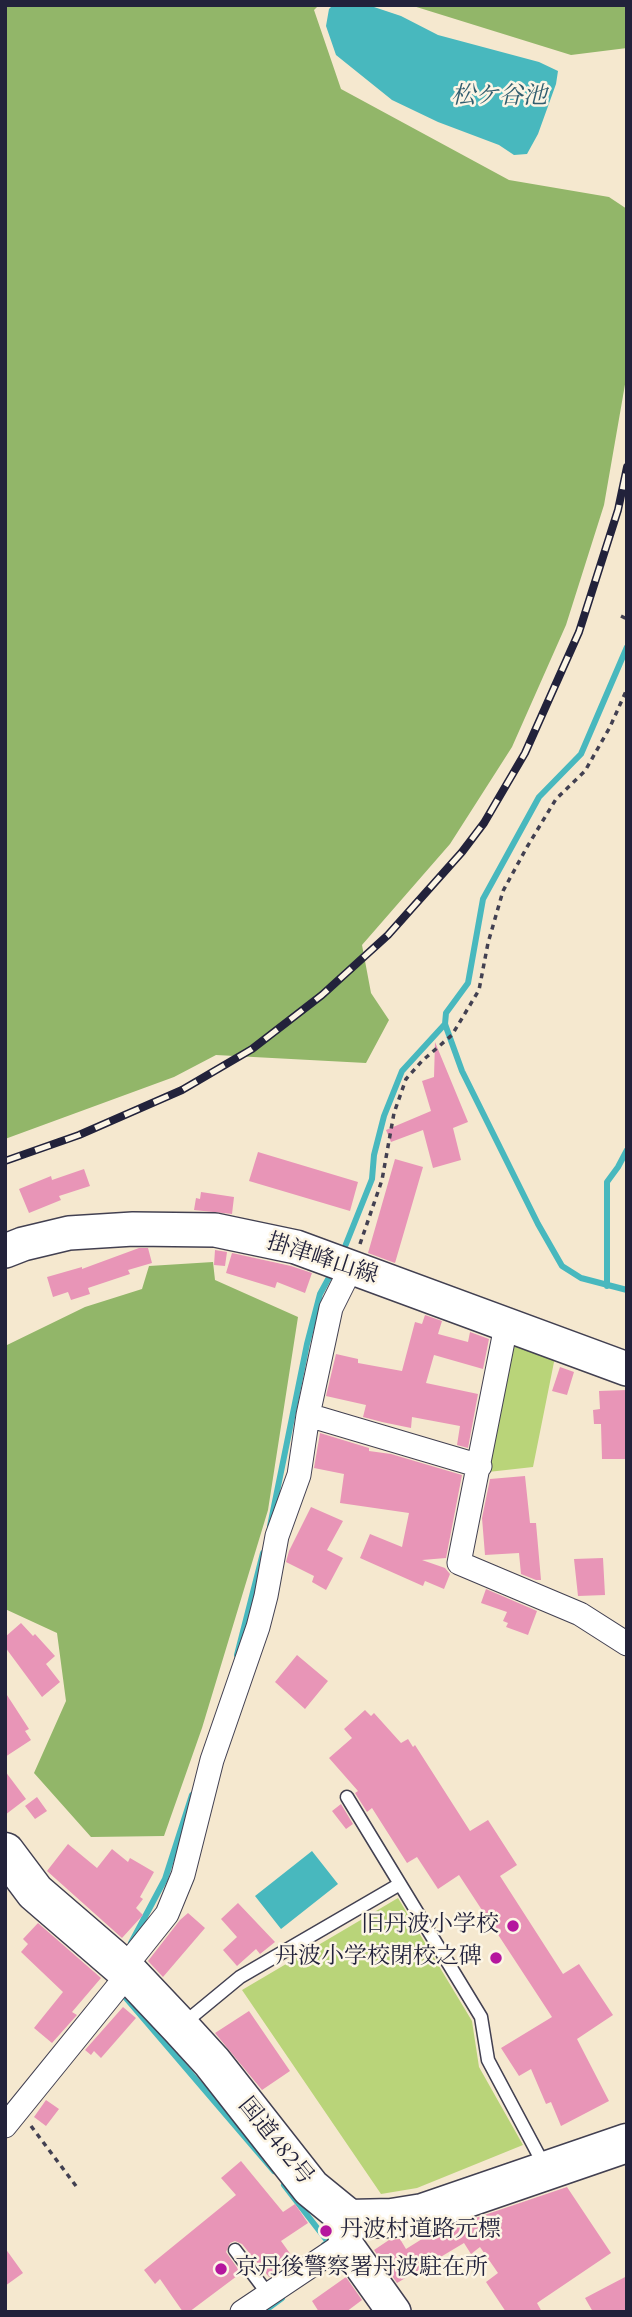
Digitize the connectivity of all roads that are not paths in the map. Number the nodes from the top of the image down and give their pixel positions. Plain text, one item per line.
1 (5, 1251) edge
2 (343, 1264) junction
3 (506, 1326) junction
4 (627, 1369) edge
5 (308, 1415) junction
6 (480, 1466) junction
7 (627, 1644) edge
8 (347, 1797) dead end
9 (5, 1852) edge
10 (400, 1884) junction
11 (126, 1971) junction
12 (180, 2027) junction
13 (12, 2118) edge
14 (627, 2143) edge
15 (547, 2170) junction
16 (347, 2231) junction
17 (235, 2250) dead end
18 (268, 2294) junction
19 (242, 2312) edge
20 (394, 2312) edge

1 - 2 main road, 掛津峰山線
2 - 3 main road, 掛津峰山線
2 - 5 street
3 - 4 main road, 掛津峰山線
3 - 6 street
5 - 6 street
5 - 11 street
6 - 7 street
8 - 10 lane
9 - 11 highway, 国道482号
10 - 12 lane
10 - 15 lane
11 - 12 highway, 国道482号
11 - 13 street
12 - 16 highway, 国道482号
14 - 15 highway
15 - 16 highway
16 - 18 street
16 - 20 main road
17 - 18 lane
18 - 19 street

